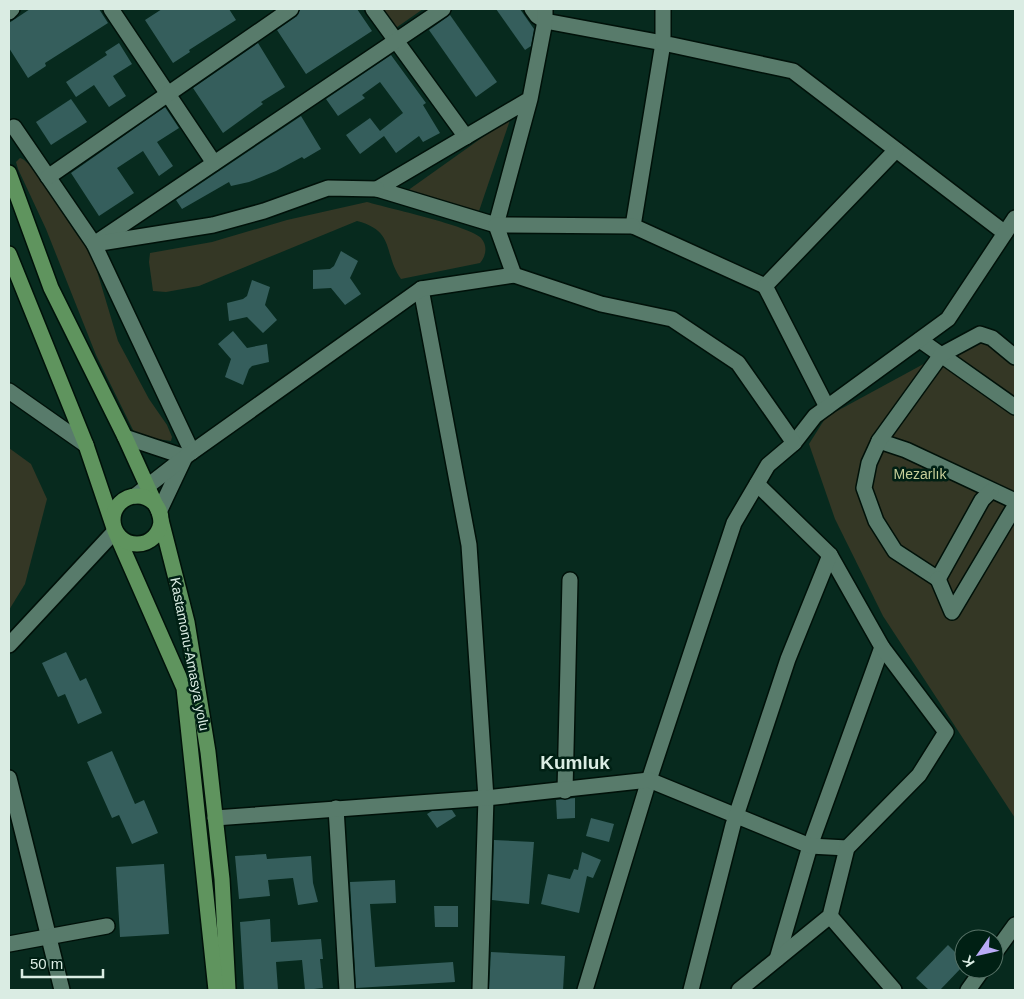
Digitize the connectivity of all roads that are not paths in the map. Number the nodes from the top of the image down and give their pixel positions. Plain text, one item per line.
1 (12, 9) edge
2 (111, 9) edge
3 (291, 9) edge
4 (373, 9) edge
5 (443, 9) edge
6 (532, 9) edge
7 (663, 9) edge
8 (9, 12) edge
9 (545, 15) edge
10 (396, 41) junction
11 (663, 43) junction
12 (169, 94) junction
13 (530, 100) junction
14 (14, 128) dead end
15 (466, 137) junction
16 (896, 150) junction
17 (214, 163) junction
18 (9, 173) edge
19 (48, 177) junction
20 (377, 189) junction
21 (1015, 218) edge
22 (496, 225) junction
23 (633, 226) junction
24 (1005, 233) junction
25 (94, 244) junction
26 (9, 254) edge
27 (514, 275) junction
28 (765, 286) junction
29 (422, 289) junction
30 (920, 340) junction
31 (941, 355) junction
32 (1015, 357) edge
33 (9, 391) edge
34 (1015, 407) edge
35 (821, 411) junction
36 (125, 437) junction
37 (879, 441) junction
38 (794, 443) junction
39 (86, 445) junction
40 (189, 455) junction
41 (757, 484) junction
42 (991, 491) junction
43 (141, 492) junction
44 (1015, 501) edge
45 (1015, 506) edge
46 (160, 512) junction
47 (115, 531) junction
48 (830, 555) junction
49 (938, 579) junction
50 (570, 580) dead end
51 (9, 645) edge
52 (882, 647) junction
53 (9, 778) edge
54 (649, 780) junction
55 (565, 791) junction
56 (486, 798) junction
57 (336, 808) junction
58 (736, 815) junction
59 (215, 818) junction
60 (810, 846) junction
61 (847, 848) junction
62 (830, 916) junction
63 (1015, 925) edge
64 (107, 926) dead end
65 (49, 937) junction
66 (1004, 940) edge
67 (9, 944) edge
68 (777, 959) junction
69 (976, 979) edge
70 (62, 990) edge
71 (216, 990) edge
72 (228, 990) edge
73 (347, 990) edge
74 (480, 990) edge
75 (585, 990) edge
76 (691, 990) edge
77 (739, 990) edge
78 (894, 990) edge
79 (968, 990) edge

1 - 8 street
2 - 12 street
3 - 12 street
4 - 10 street
5 - 10 street
6 - 9 street
7 - 11 street
9 - 11 street
9 - 13 street
10 - 15 street
10 - 17 street
11 - 16 street
11 - 23 street
12 - 17 street
12 - 19 street
13 - 15 street
13 - 22 street
14 - 19 street
15 - 20 street
16 - 24 street
16 - 28 street
17 - 25 street
18 - 36 main road
19 - 25 street
20 - 22 street
20 - 25 street
21 - 24 street
22 - 23 street
22 - 27 street
23 - 28 street
24 - 30 street
25 - 40 street
26 - 39 main road, Kastamonu-Amasya yolu
27 - 29 street
27 - 38 street
28 - 35 street
29 - 40 street
29 - 56 street
30 - 31 street
30 - 35 street
31 - 32 street
31 - 34 street
31 - 37 street
33 - 39 street
35 - 38 street
36 - 40 street
36 - 43 main road
37 - 42 street
37 - 49 street
38 - 41 street
39 - 47 main road, Kastamonu-Amasya yolu
40 - 43 street
40 - 46 street
41 - 48 street
41 - 54 street
42 - 44 street
42 - 49 street
43 - 46 main road
43 - 47 main road
45 - 49 street
46 - 47 main road
46 - 59 main road, Kastamonu-Amasya yolu
47 - 51 street
47 - 71 main road, Kastamonu-Amasya yolu
48 - 52 street
48 - 58 street
50 - 55 street
52 - 60 street
52 - 61 street
53 - 65 street
54 - 55 street
54 - 58 street
54 - 75 street
55 - 56 street
56 - 57 street
56 - 74 street
57 - 59 street
57 - 73 street
58 - 60 street
58 - 76 street
59 - 72 main road, Kastamonu-Amasya yolu
60 - 61 street
60 - 68 street
61 - 62 street
62 - 68 street
62 - 78 street
63 - 66 street
64 - 65 street
65 - 67 street
65 - 70 street
68 - 77 street
69 - 79 street

